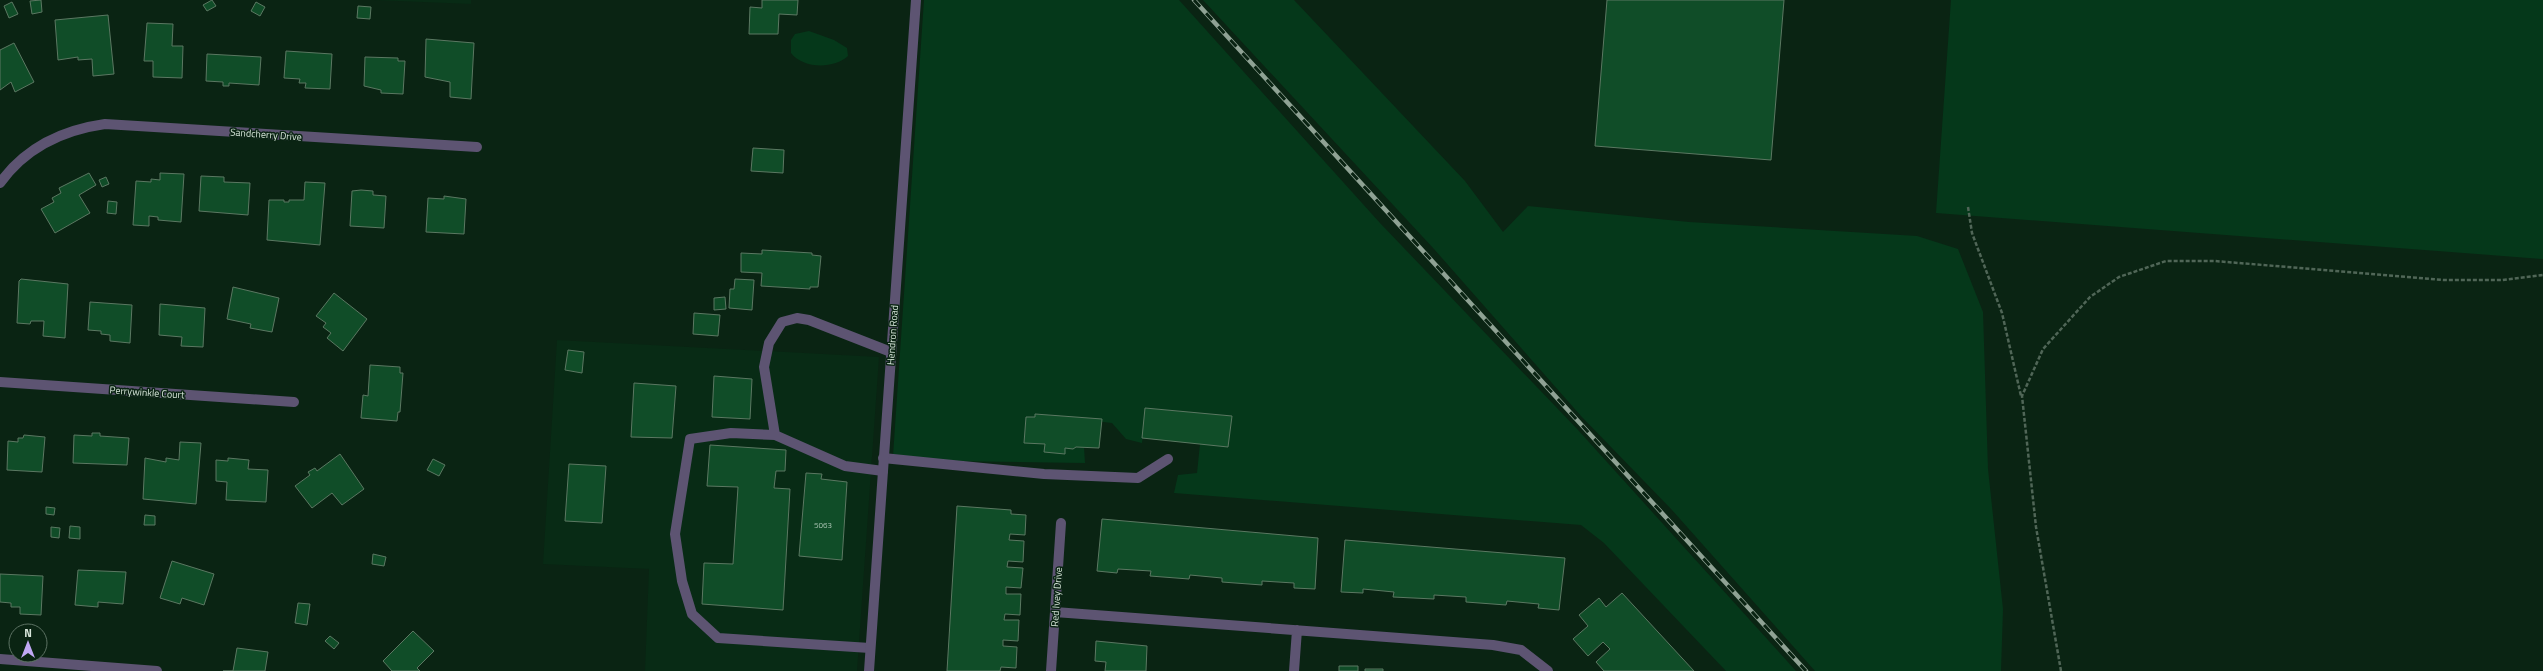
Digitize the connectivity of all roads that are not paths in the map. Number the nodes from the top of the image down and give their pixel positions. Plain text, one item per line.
1 (916, 0) edge
2 (477, 147) dead end
3 (0, 183) edge
4 (891, 352) junction
5 (0, 382) edge
6 (294, 402) dead end
7 (775, 435) junction
8 (883, 458) junction
9 (1168, 459) dead end
10 (883, 471) junction
11 (1061, 523) dead end
12 (1055, 612) junction
13 (1297, 630) junction
14 (870, 648) junction
15 (0, 659) edge
16 (157, 670) edge
17 (869, 671) edge
18 (1051, 671) edge
19 (1294, 671) edge
20 (1548, 671) edge

1 - 4 street, Hendron Road
2 - 3 street, Sandcherry Drive
4 - 7 street
4 - 8 street, Hendron Road
5 - 6 street, Perrywinkle Court
7 - 10 street
7 - 14 street
8 - 9 street
8 - 10 street, Hendron Road
10 - 14 street, Hendron Road
11 - 12 street, Red Ivey Drive
12 - 13 street
12 - 18 street, Red Ivey Drive
13 - 19 street
13 - 20 street
14 - 17 street, Hendron Road
15 - 16 street

